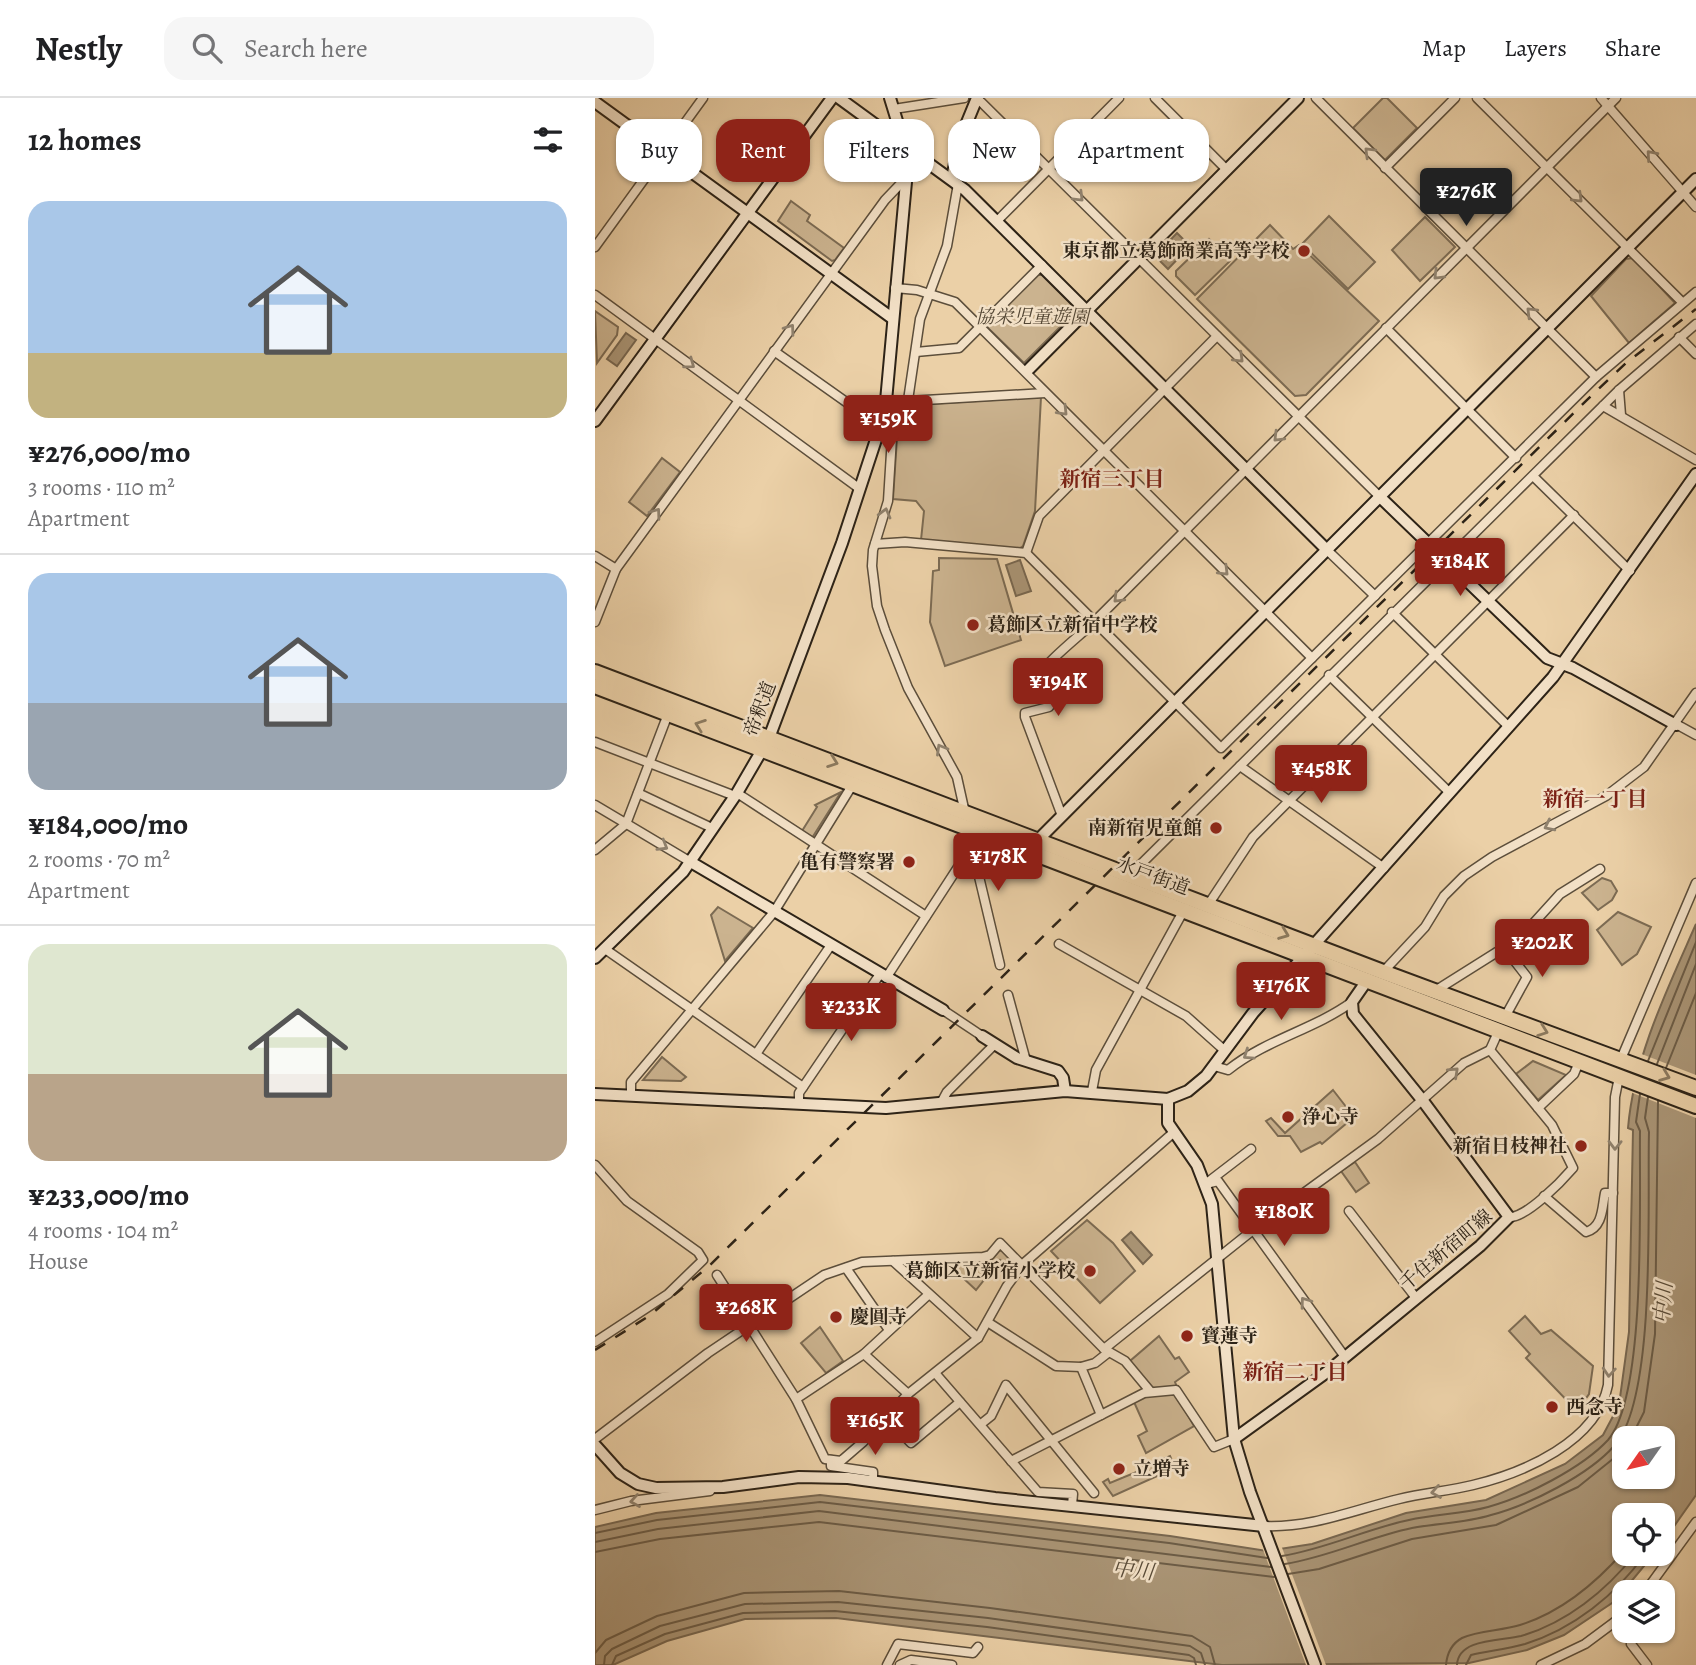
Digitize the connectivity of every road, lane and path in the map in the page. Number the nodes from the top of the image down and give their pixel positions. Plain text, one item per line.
1 (703, 98) edge
2 (832, 98) edge
3 (839, 98) edge
4 (964, 98) edge
5 (977, 98) edge
6 (1119, 98) edge
7 (1155, 98) edge
8 (1298, 98) edge
9 (1316, 98) edge
10 (1455, 98) edge
11 (1477, 98) edge
12 (1601, 98) edge
13 (1616, 98) edge
14 (595, 102) edge
15 (892, 104) edge
16 (1608, 106) junction
17 (618, 119) edge
18 (687, 119) edge
19 (868, 119) edge
20 (968, 119) edge
21 (1049, 167) junction
22 (1546, 167) junction
23 (1385, 168) junction
24 (1227, 170) junction
25 (1696, 179) edge
26 (702, 180) edge
27 (642, 182) edge
28 (900, 182) edge
29 (906, 182) edge
30 (955, 182) edge
31 (956, 182) edge
32 (1683, 192) junction
33 (1696, 207) edge
34 (748, 213) junction
35 (997, 221) junction
36 (595, 247) edge
37 (1627, 247) junction
38 (1466, 248) junction
39 (1140, 257) junction
40 (1042, 265) junction
41 (831, 273) junction
42 (895, 288) junction
43 (1696, 292) edge
44 (595, 295) edge
45 (928, 295) junction
46 (1682, 302) junction
47 (1087, 310) junction
48 (892, 318) junction
49 (1696, 324) edge
50 (981, 327) junction
51 (1386, 328) junction
52 (1547, 329) junction
53 (1217, 336) junction
54 (1679, 337) junction
55 (655, 339) junction
56 (774, 351) junction
57 (916, 352) junction
58 (1696, 354) edge
59 (1028, 371) junction
60 (1596, 377) junction
61 (1165, 389) junction
62 (1619, 390) junction
63 (1045, 393) junction
64 (739, 400) junction
65 (908, 401) junction
66 (1603, 406) junction
67 (1467, 409) junction
68 (1621, 415) junction
69 (1299, 416) junction
70 (595, 421) edge
71 (880, 426) junction
72 (894, 432) junction
73 (1103, 451) junction
74 (1516, 458) junction
75 (1696, 460) edge
76 (1246, 469) junction
77 (1696, 474) edge
78 (1533, 476) junction
79 (860, 489) junction
80 (1380, 497) junction
81 (1574, 515) junction
82 (1184, 531) junction
83 (875, 544) junction
84 (1427, 544) junction
85 (1327, 550) junction
86 (1026, 553) junction
87 (595, 556) edge
88 (1444, 562) junction
89 (616, 569) junction
90 (1630, 571) junction
91 (1375, 596) junction
92 (1486, 601) junction
93 (1265, 612) junction
94 (1392, 612) junction
95 (596, 616) edge
96 (1094, 622) junction
97 (1434, 655) junction
98 (1312, 658) junction
99 (1563, 665) junction
100 (595, 672) edge
101 (1329, 675) junction
102 (595, 686) edge
103 (1696, 693) edge
104 (1175, 702) junction
105 (668, 713) junction
106 (1373, 717) junction
107 (1676, 724) junction
108 (1509, 727) junction
109 (1696, 735) edge
110 (595, 742) edge
111 (766, 744) junction
112 (650, 763) junction
113 (1240, 766) junction
114 (853, 784) junction
115 (638, 793) junction
116 (1450, 793) junction
117 (736, 795) junction
118 (1290, 801) junction
119 (595, 805) edge
120 (964, 812) junction
121 (1062, 816) junction
122 (626, 824) junction
123 (968, 827) junction
124 (712, 828) junction
125 (817, 844) junction
126 (1033, 845) junction
127 (595, 850) edge
128 (973, 854) junction
129 (689, 862) junction
130 (1384, 868) junction
131 (1600, 869) dead end
132 (1130, 882) junction
133 (1696, 883) edge
134 (1208, 905) junction
135 (1185, 908) junction
136 (774, 912) junction
137 (926, 916) junction
138 (1059, 944) dead end
139 (831, 945) junction
140 (1503, 946) junction
141 (599, 951) edge
142 (1311, 951) junction
143 (1000, 965) dead end
144 (1383, 972) junction
145 (883, 976) junction
146 (1368, 979) junction
147 (1140, 991) junction
148 (1434, 991) junction
149 (1008, 995) dead end
150 (1352, 1002) junction
151 (691, 1010) junction
152 (943, 1010) joint
153 (1502, 1023) junction
154 (982, 1036) joint
155 (995, 1044) junction
156 (1224, 1050) junction
157 (1490, 1050) junction
158 (756, 1054) junction
159 (1026, 1061) junction
160 (1579, 1062) junction
161 (1627, 1062) junction
162 (1214, 1066) junction
163 (1624, 1079) junction
164 (803, 1087) junction
165 (1696, 1087) edge
166 (1065, 1091) junction
167 (1092, 1091) junction
168 (595, 1094) edge
169 (631, 1095) junction
170 (1168, 1099) junction
171 (1423, 1101) junction
172 (941, 1103) junction
173 (799, 1104) junction
174 (1696, 1106) edge
175 (1538, 1108) junction
176 (1173, 1133) junction
177 (1251, 1149) dead end
178 (595, 1165) edge
179 (1206, 1184) junction
180 (1613, 1193) junction
181 (1543, 1196) junction
182 (1349, 1211) dead end
183 (1509, 1217) junction
184 (1253, 1230) junction
185 (1217, 1258) junction
186 (893, 1261) junction
187 (1023, 1264) junction
188 (846, 1268) junction
189 (717, 1275) dead end
190 (928, 1295) junction
191 (1416, 1298) junction
192 (750, 1323) junction
193 (989, 1323) junction
194 (889, 1329) junction
195 (978, 1338) junction
196 (595, 1342) edge
197 (1106, 1350) junction
198 (864, 1354) junction
199 (1345, 1357) junction
200 (1081, 1367) junction
201 (936, 1374) junction
202 (1150, 1391) junction
203 (908, 1394) junction
204 (796, 1399) junction
205 (960, 1402) junction
206 (1101, 1415) junction
207 (886, 1418) junction
208 (981, 1424) junction
209 (595, 1439) edge
210 (1234, 1439) junction
211 (1051, 1440) junction
212 (595, 1445) edge
213 (831, 1460) junction
214 (1011, 1461) junction
215 (873, 1481) junction
216 (723, 1486) junction
217 (1094, 1493) dead end
218 (1072, 1505) junction
219 (595, 1510) edge
220 (1696, 1522) edge
221 (1265, 1530) junction
222 (1654, 1580) edge
223 (1612, 1624) edge
224 (1631, 1644) dead end
225 (978, 1647) dead end
226 (887, 1665) edge
227 (899, 1665) edge
228 (952, 1665) edge
229 (1315, 1665) edge
230 (1542, 1665) edge
231 (1647, 1665) edge

1 - 18 street
2 - 34 street
3 - 19 street
4 - 15 street
5 - 20 street
5 - 21 street
6 - 21 street
7 - 24 street
8 - 24 street
23 -> 9 street
10 - 23 street
11 - 22 street
12 - 16 street
13 - 16 street
14 - 17 street
16 - 22 street
32 -> 16 street
21 - 35 street
21 -> 39 street
22 -> 37 street
22 - 38 street
23 - 38 street
24 - 39 street
25 - 32 street
26 - 34 street
27 - 36 street
28 - 41 street
29 - 42 street, 帝釈道
30 - 45 street
31 - 35 street
32 - 33 street
32 - 37 street
34 - 41 street
34 - 55 street
35 - 40 street
37 - 46 street
37 - 52 street
38 -> 51 street
52 -> 38 street
39 - 47 street
39 - 53 street
40 - 47 street
40 - 50 street
41 - 48 street
56 -> 41 street
42 - 45 street
42 - 48 street, 帝釈道
43 - 46 street
44 - 55 street
45 - 50 street
45 - 57 street
46 - 60 street
47 - 59 street
47 - 61 street
48 - 71 street, 帝釈道
49 - 54 street
50 - 57 street
50 - 59 street
51 - 67 street
51 - 69 street
52 - 60 street
52 - 67 street
53 - 61 street
53 -> 69 street
54 - 58 street
54 - 62 street
55 -> 64 street
55 - 70 street
56 - 64 street
56 - 71 street
57 - 65 street
59 - 63 street
60 - 74 street
61 - 73 street
61 - 76 street
62 - 66 street
62 - 68 street
63 - 65 street
63 -> 73 street
64 - 79 street
89 -> 64 street
65 - 72 street
66 - 68 street
66 - 78 street
67 - 74 street
67 - 80 street
68 - 75 street
69 -> 76 street
69 - 80 street
71 - 72 street
71 - 79 street, 帝釈道
83 -> 72 street
73 - 82 street
73 - 86 street
74 - 84 street
76 - 82 street
76 - 85 street
77 - 90 street
78 - 81 street
78 - 88 street
79 - 111 street, 帝釈道
80 - 84 street
80 - 85 street
81 - 90 street
81 - 92 street
82 -> 93 street
82 -> 96 street
83 - 86 street
120 -> 83 street
84 - 88 street
84 - 91 street
85 - 91 street
85 - 93 street
86 - 96 street
87 - 89 street
88 - 92 street
88 - 94 street
89 - 95 street
90 - 99 street
91 - 98 street
92 - 97 street
92 - 99 street
93 - 98 street
93 - 104 street
94 - 97 street
94 - 101 street
96 - 104 street
96 - 121 street
97 - 106 street
97 - 108 street
98 - 104 street
99 - 107 street
99 - 108 street
100 - 111 highway, 水戸街道
101 - 106 street
101 - 113 street
102 - 105 highway, 水戸街道
103 - 107 street
104 - 121 street
111 -> 105 highway, 水戸街道
105 - 112 street
106 - 116 street
106 - 118 street
107 - 109 street
107 -> 144 street
108 - 116 street
110 - 112 street
111 - 114 highway, 水戸街道
111 - 117 street, 帝釈道
111 -> 120 highway, 水戸街道
112 - 115 street
112 - 117 street
113 - 118 street
113 - 132 street
114 - 123 highway, 水戸街道
114 - 125 street
115 - 122 street
115 - 124 street
116 - 130 street
117 - 124 street, 帝釈道
117 - 125 street
118 - 130 street
118 - 134 street
119 - 122 street
120 - 123 street
120 - 126 highway, 水戸街道
121 - 126 street
122 - 127 street
122 -> 129 street
123 - 126 highway, 水戸街道
123 - 128 street
124 - 129 street, 帝釈道
125 - 136 street
125 - 137 street
126 - 132 highway, 水戸街道
128 - 137 street
128 - 143 street
129 - 136 street
129 - 141 street, 帝釈道
130 - 142 street
131 - 140 street
132 - 134 highway, 水戸街道
132 - 135 highway, 水戸街道
133 - 161 street
134 -> 142 highway, 水戸街道
135 - 142 highway, 水戸街道
135 - 147 street
136 - 139 street
136 - 151 street
137 - 145 street
138 - 147 street
139 - 145 street
139 - 158 street
140 - 148 street
140 - 153 street
141 - 151 street
142 - 144 highway, 水戸街道
142 - 146 highway, 水戸街道
142 - 156 street
144 - 148 highway, 水戸街道
145 - 152 street
145 - 164 street
146 - 150 street
146 - 153 highway, 水戸街道
147 - 156 street
147 - 167 street
148 - 153 highway, 水戸街道
149 - 159 street
150 -> 162 street
150 - 171 street, 千住新宿町線
151 - 158 street
151 - 169 street
152 - 154 street
153 - 157 street
153 - 160 highway, 水戸街道
153 -> 161 highway, 水戸街道
154 - 155 street
155 - 159 street
155 - 172 street
156 - 162 street
171 -> 157 street
157 - 175 street
158 - 164 street
159 - 166 street
160 - 163 highway, 水戸街道
160 - 175 street
161 -> 165 highway, 水戸街道
162 - 170 street
163 - 174 highway, 水戸街道
163 -> 180 street
164 - 173 street
166 - 167 street
166 - 172 street
167 - 170 street
168 - 169 street
169 - 173 street
170 - 176 street
171 - 183 street, 千住新宿町線
171 - 184 street
172 - 173 street
175 - 181 street
176 - 179 street
176 - 187 street
177 - 179 street
178 - 196 street
179 - 184 street
179 - 185 street
180 - 181 street
180 -> 221 street
181 - 183 street
182 - 191 street
183 - 191 street, 千住新宿町線
184 - 185 street
199 -> 184 street
185 - 197 street
185 - 210 street
186 - 187 street
186 - 188 street
186 - 190 street
187 - 193 street
187 - 197 street
188 - 192 street
188 - 194 street
189 - 192 street
190 - 194 street
190 - 195 street
191 - 199 street, 千住新宿町線
192 - 204 street
192 - 209 street
193 - 195 street
193 - 200 street
194 - 198 street
195 - 201 street
197 - 200 street
197 - 202 street
198 - 203 street
198 - 204 street
199 - 210 street, 千住新宿町線
200 - 206 street
201 - 203 street
201 - 205 street
202 - 206 street
202 - 210 street
203 - 207 street
204 - 213 street
205 - 207 street
205 - 208 street
206 - 211 street
207 - 213 street
208 - 211 street
208 - 214 street
210 - 221 street
211 - 214 street
211 - 217 street
212 - 216 street
213 - 215 street
214 - 218 street
215 - 216 street
215 - 218 street
216 -> 219 street
218 - 221 street
220 - 222 street
221 - 229 street
223 - 230 street
224 - 231 street
225 - 226 street
227 - 228 street

